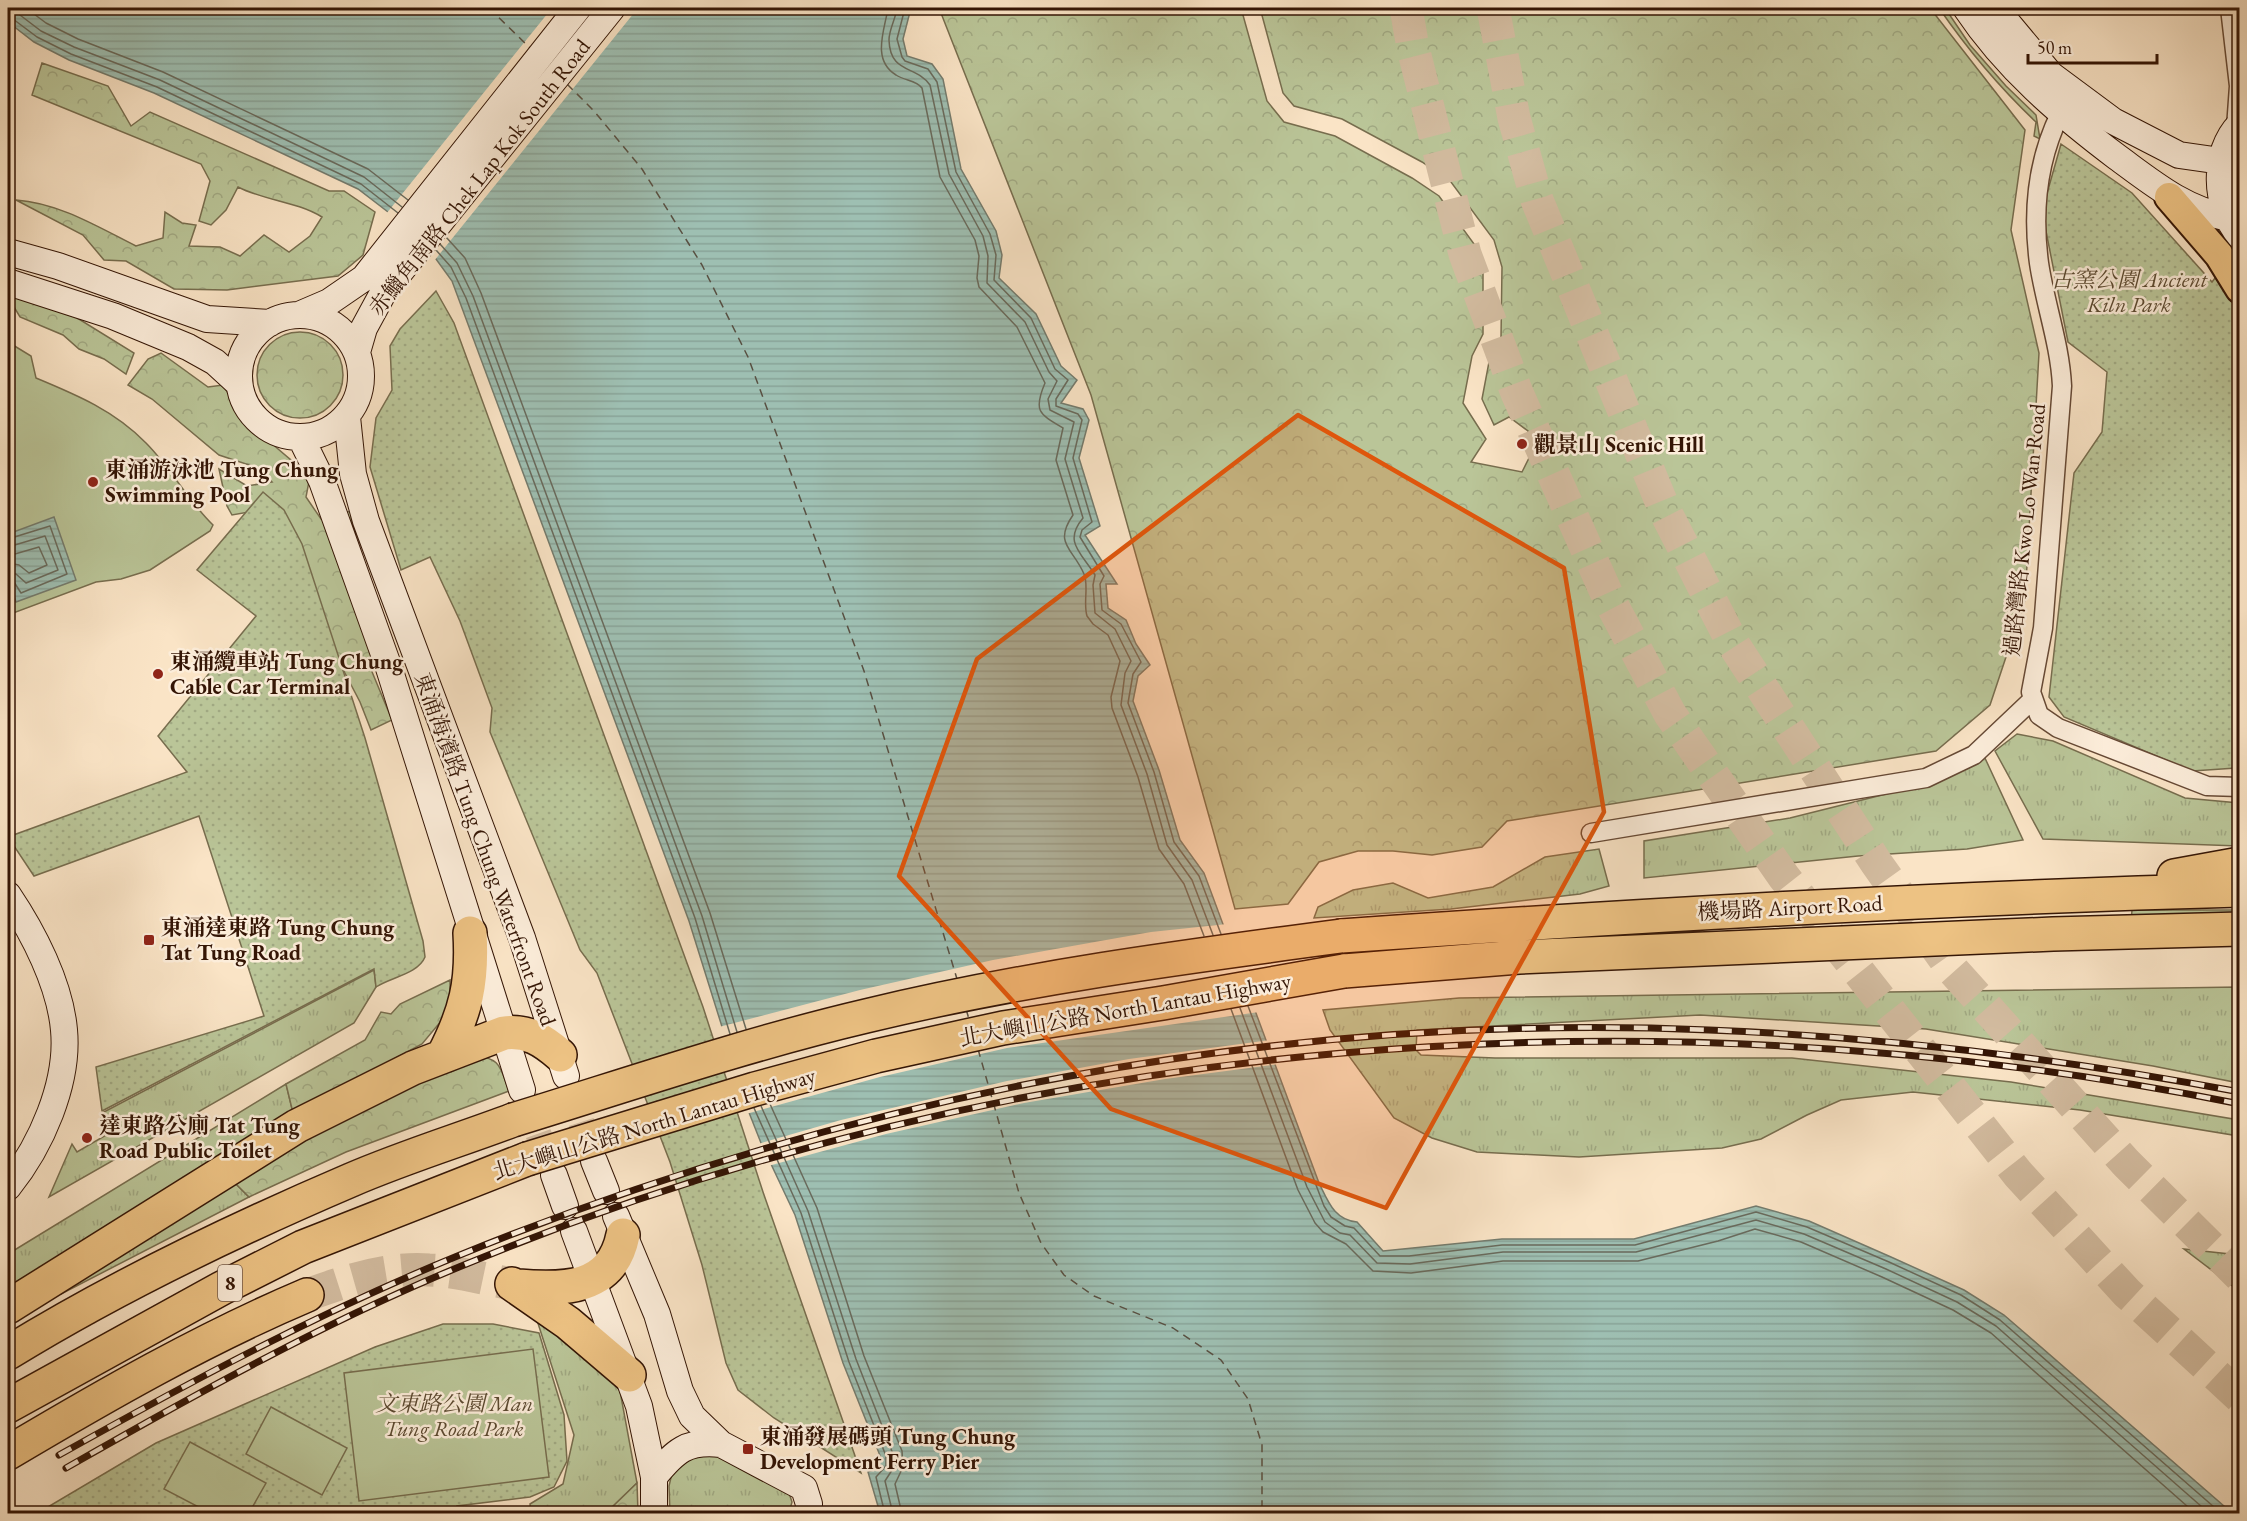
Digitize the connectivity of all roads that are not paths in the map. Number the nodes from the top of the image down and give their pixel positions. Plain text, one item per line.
1 (578, 8) edge
2 (612, 8) edge
3 (1965, 8) edge
4 (1995, 8) edge
5 (2230, 8) edge
6 (2237, 40) edge
7 (2061, 114) junction
8 (2238, 126) edge
9 (2221, 162) junction
10 (2169, 197) junction
11 (2234, 227) edge
12 (8, 252) edge
13 (8, 282) edge
14 (374, 286) junction
15 (2240, 289) edge
16 (301, 314) junction
17 (270, 323) junction
18 (357, 352) junction
19 (239, 384) junction
20 (347, 417) junction
21 (301, 438) junction
22 (2032, 700) junction
23 (2240, 787) edge
24 (1591, 833) dead end
25 (2240, 864) edge
26 (2240, 890) edge
27 (8, 895) edge
28 (2075, 895) junction
29 (2240, 929) edge
30 (2128, 932) junction
31 (470, 933) junction
32 (1341, 936) joint
33 (2240, 949) edge
34 (1344, 971) joint
35 (504, 1033) junction
36 (443, 1056) junction
37 (563, 1065) joint
38 (522, 1090) tunnel mouth
39 (594, 1161) tunnel mouth
40 (540, 1167) junction
41 (8, 1187) edge
42 (606, 1191) dead end
43 (565, 1206) dead end
44 (619, 1226) joint
45 (574, 1231) dead end
46 (593, 1278) junction
47 (307, 1296) tunnel mouth
48 (8, 1307) edge
49 (8, 1353) edge
50 (629, 1375) junction
51 (8, 1406) edge
52 (721, 1444) junction
53 (8, 1453) edge
54 (654, 1477) junction
55 (654, 1514) edge
56 (808, 1514) edge

1 - 14 main road, 赤鱲角南路 Chek Lap Kok South Road
2 - 14 main road, 赤鱲角南路 Chek Lap Kok South Road
3 - 7 main road
4 - 9 main road
5 - 6 street
6 - 8 street
7 - 10 main road
7 - 22 street, 過路灣路 Kwo Lo Wan Road
8 - 9 main road
9 - 11 main road
10 - 11 main road
10 - 15 main road
12 - 17 main road
13 - 19 main road
14 - 16 main road, 赤鱲角南路 Chek Lap Kok South Road
14 - 18 main road, 赤鱲角南路 Chek Lap Kok South Road
16 - 17 main road
16 - 18 main road
17 - 19 main road
18 - 20 main road
19 - 21 main road
20 - 21 main road
20 - 37 main road, 東涌海濱路 Tung Chung Waterfront Road
21 - 31 main road, 東涌海濱路 Tung Chung Waterfront Road
22 - 23 street
22 - 24 street
25 - 28 highway
26 - 28 highway, 機場路 Airport Road
27 - 41 main road
28 - 32 highway, 機場路 Airport Road
29 - 30 highway, 機場路 Airport Road
30 - 33 highway
30 - 34 highway, 機場路 Airport Road
31 - 35 main road, 東涌海濱路 Tung Chung Waterfront Road
31 - 36 highway
32 - 49 highway, 北大嶼山公路 North Lantau Highway / 8, bridge
34 - 40 highway, 北大嶼山公路 North Lantau Highway, bridge
35 - 36 highway
35 - 37 highway
35 - 38 main road, 東涌海濱路 Tung Chung Waterfront Road
36 - 48 highway
39 - 42 main road
40 - 43 main road
40 - 51 highway, 北大嶼山公路 North Lantau Highway / 8
44 - 46 highway
44 - 52 main road
45 - 46 main road
46 - 50 main road
46 - 50 highway
47 - 53 highway
50 - 54 main road
52 - 54 main road
52 - 56 main road
54 - 55 main road

